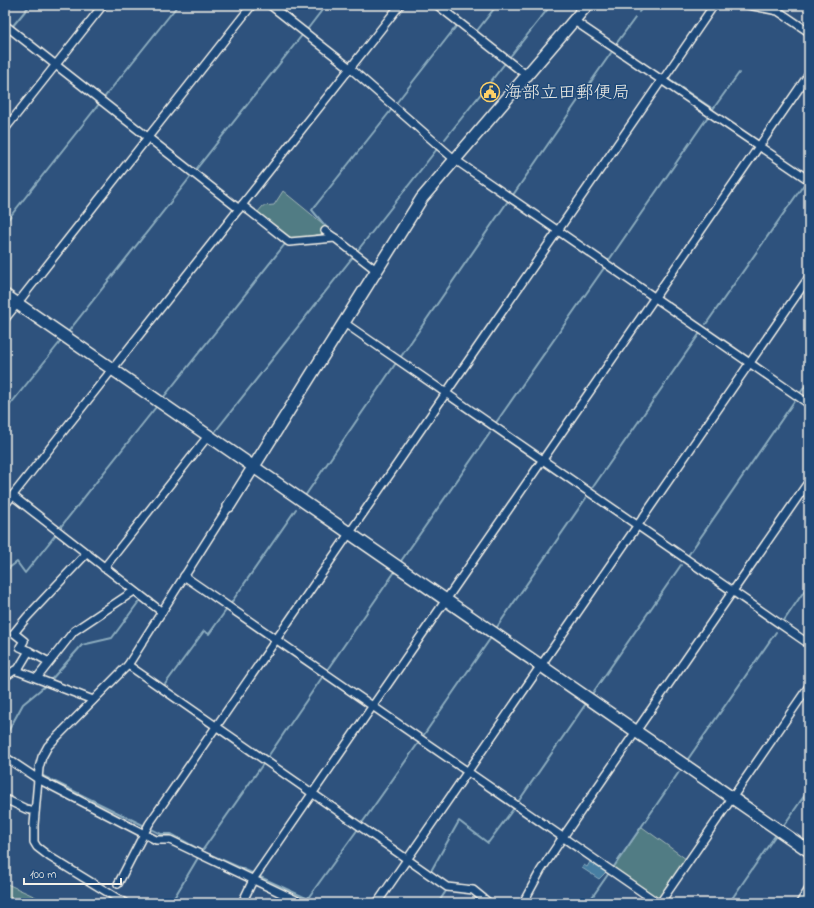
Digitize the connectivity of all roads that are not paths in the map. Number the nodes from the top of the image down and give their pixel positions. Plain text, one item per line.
1 (103, 5) edge
2 (252, 5) edge
3 (270, 5) edge
4 (400, 5) edge
5 (437, 5) edge
6 (587, 5) edge
7 (714, 5) edge
8 (748, 5) edge
9 (573, 20) junction
10 (5, 25) edge
11 (809, 32) edge
12 (56, 65) junction
13 (350, 68) junction
14 (809, 74) edge
15 (526, 75) junction
16 (661, 81) junction
17 (5, 129) edge
18 (147, 137) junction
19 (759, 145) junction
20 (454, 159) junction
21 (809, 180) edge
22 (241, 207) junction
23 (558, 230) junction
24 (325, 231) dead end
25 (335, 238) junction
26 (376, 270) junction
27 (809, 277) edge
28 (5, 295) edge
29 (655, 297) junction
30 (17, 304) junction
31 (5, 319) edge
32 (343, 322) junction
33 (750, 363) junction
34 (112, 370) junction
35 (446, 394) junction
36 (809, 404) edge
37 (208, 436) junction
38 (540, 462) junction
39 (253, 468) junction
40 (809, 481) edge
41 (13, 496) junction
42 (5, 505) edge
43 (229, 506) joint
44 (637, 526) junction
45 (350, 534) junction
46 (87, 553) junction
47 (104, 568) junction
48 (184, 576) junction
49 (134, 591) junction
50 (733, 592) junction
51 (445, 600) junction
52 (162, 612) junction
53 (277, 640) junction
54 (809, 644) edge
55 (29, 651) junction
56 (49, 662) junction
57 (128, 665) junction
58 (540, 666) junction
59 (18, 671) junction
60 (5, 677) edge
61 (37, 678) junction
62 (809, 686) edge
63 (93, 700) junction
64 (373, 705) junction
65 (217, 726) junction
66 (636, 732) junction
67 (5, 757) edge
68 (468, 772) junction
69 (38, 779) junction
70 (313, 793) junction
71 (732, 798) junction
72 (5, 799) edge
73 (35, 811) junction
74 (146, 830) junction
75 (563, 837) junction
76 (809, 851) edge
77 (408, 859) junction
78 (253, 880) junction
79 (118, 884) dead end
80 (809, 889) edge
81 (125, 903) edge
82 (242, 903) edge
83 (302, 903) edge
84 (377, 903) edge
85 (489, 903) edge
86 (523, 903) edge
87 (659, 903) edge
88 (800, 903) edge

1 - 12 street
2 - 18 street
3 - 13 street
4 - 13 street
5 - 15 street
6 - 9 street
7 - 16 street
8 - 11 street
9 - 15 street
9 - 16 street
10 - 12 street
12 - 17 street
12 - 18 street
13 - 20 street
13 - 22 street
14 - 19 street
15 - 20 street
16 - 19 street
16 - 23 street
18 - 22 street
18 - 30 street
19 - 21 street
19 - 29 street
20 - 23 street
20 - 26 street
22 - 25 street
22 - 34 street
23 - 29 street
23 - 35 street
24 - 25 street
25 - 26 street
26 - 32 street
27 - 33 street
28 - 30 street
29 - 33 street
29 - 38 street
30 - 31 street
30 - 34 street
32 - 35 street
32 - 39 street
33 - 36 street
33 - 44 street
34 - 37 street
34 - 41 street
35 - 38 street
35 - 45 street
37 - 39 street
37 - 47 street
38 - 44 street
38 - 51 street
39 - 43 street
39 - 45 street
40 - 50 street
41 - 42 street
41 - 46 street
43 - 48 street
44 - 50 street
44 - 58 street
45 - 51 street
45 - 53 street
46 - 47 street
46 - 55 street
47 - 49 street
48 - 52 street
48 - 53 street
49 - 52 street
49 - 56 street
50 - 54 street
50 - 66 street
51 - 58 street
51 - 64 street
52 - 57 street
53 - 64 street
53 - 65 street
55 - 56 street
55 - 59 street
56 - 61 street
57 - 63 street
57 - 65 street
58 - 66 street
58 - 68 street
59 - 60 street
59 - 61 street
61 - 63 street
62 - 71 street
63 - 69 street
64 - 68 street
64 - 70 street
65 - 70 street
65 - 74 street
66 - 71 street
66 - 75 street
67 - 69 street
68 - 75 street
68 - 77 street
69 - 73 street
69 - 74 street
70 - 77 street
70 - 78 street
71 - 76 street
71 - 87 street
72 - 73 street
73 - 81 street
74 - 78 street
74 - 79 street
75 - 86 street
75 - 87 street
77 - 84 street
77 - 85 street
78 - 82 street
78 - 83 street
80 - 88 street

